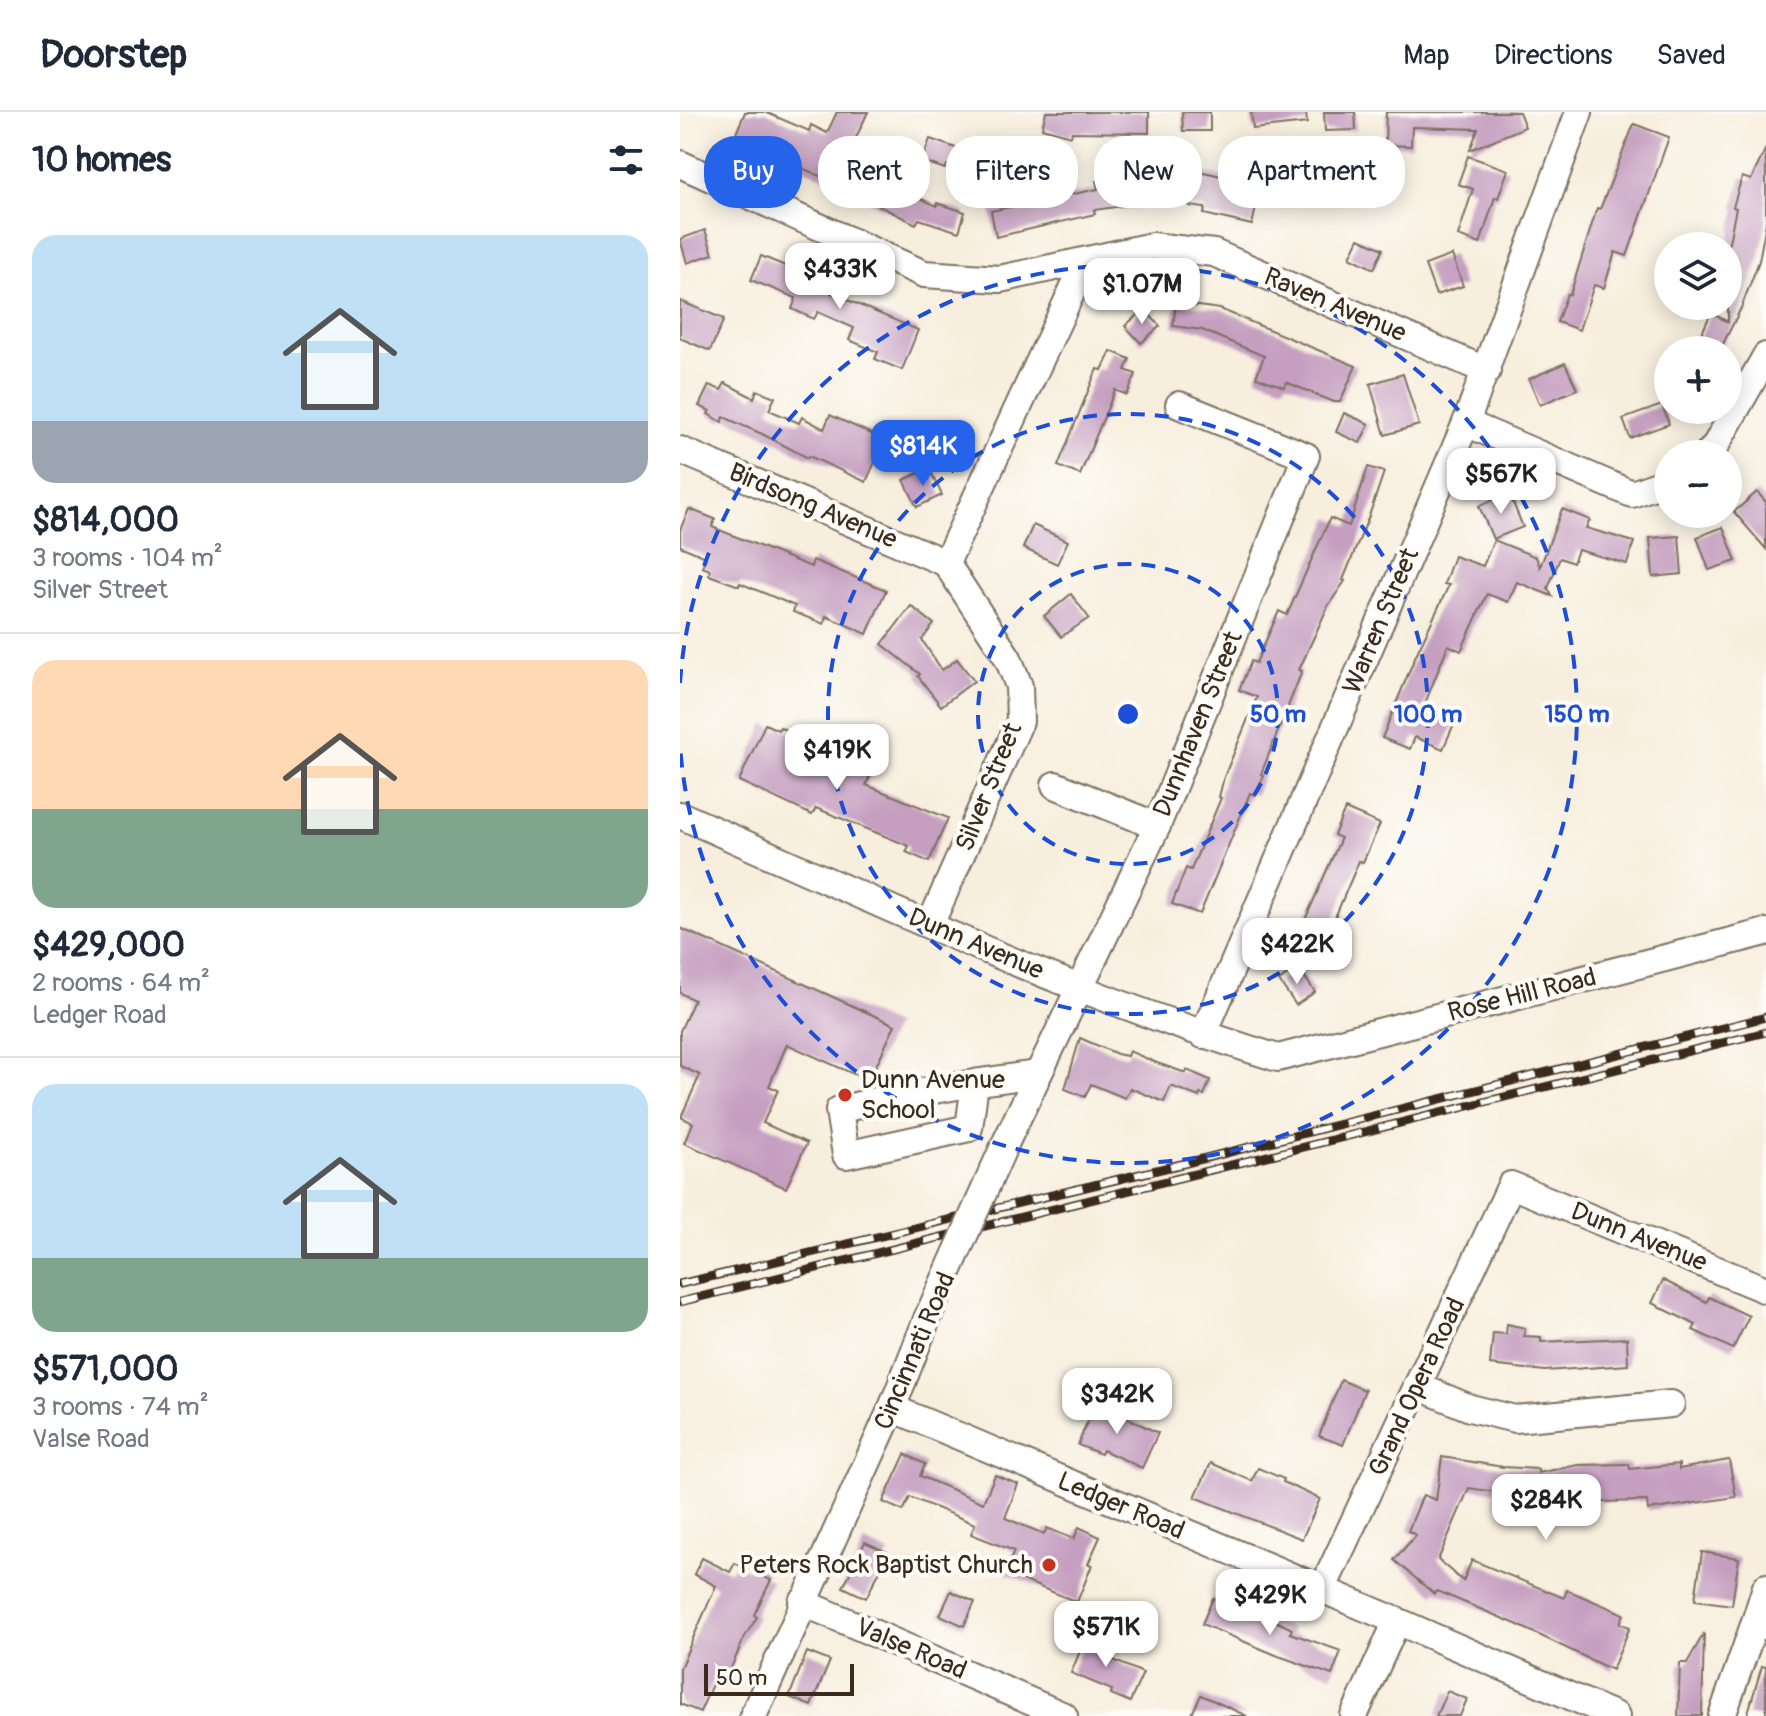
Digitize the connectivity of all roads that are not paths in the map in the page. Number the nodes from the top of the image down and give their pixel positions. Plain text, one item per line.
1 (1579, 112) edge
2 (680, 164) edge
3 (1086, 261) junction
4 (1766, 356) edge
5 (1487, 371) junction
6 (1179, 405) dead end
7 (1466, 423) junction
8 (1719, 440) edge
9 (680, 450) edge
10 (1654, 486) edge
11 (946, 563) junction
12 (1055, 785) dead end
13 (680, 815) edge
14 (1157, 826) junction
15 (930, 925) junction
16 (1766, 932) edge
17 (1078, 987) junction
18 (1203, 1035) junction
19 (1278, 1058) joint
20 (1037, 1074) junction
21 (975, 1083) junction
22 (1511, 1185) joint
23 (1766, 1290) edge
24 (1417, 1386) junction
25 (1671, 1404) dead end
26 (892, 1408) junction
27 (1766, 1587) edge
28 (1322, 1590) junction
29 (802, 1602) junction
30 (1397, 1621) junction
31 (1760, 1624) edge
32 (753, 1716) edge
33 (1064, 1716) edge
34 (1354, 1716) edge
35 (1616, 1716) edge
36 (1722, 1716) edge

1 - 5 street, Warren Street
2 - 3 street, Raven Avenue
3 - 5 street, Raven Avenue
3 - 11 street
4 - 8 street
5 - 7 street, Warren Street
6 - 14 street, Dunnhaven Street
7 - 10 street
7 - 18 street, Warren Street
9 - 11 street, Birdsong Avenue
11 - 15 street, Silver Street
12 - 14 street
13 - 15 street, Dunn Avenue
14 - 17 street, Dunnhaven Street
15 - 17 street, Dunn Avenue
16 - 19 street, Rose Hill Road
17 - 18 street, Dunn Avenue
17 - 20 street, Cincinnati Road
18 - 19 street, Dunn Avenue
20 - 21 street
20 - 26 street, Cincinnati Road, bridge
21 - 21 street
22 - 23 street, Dunn Avenue
22 - 24 street, Grand Opera Road
24 - 25 street
24 - 28 street, Grand Opera Road
26 - 28 street, Ledger Road
26 - 29 street, Cincinnati Road
27 - 31 street
28 - 30 street, Ledger Road
29 - 32 street, Cincinnati Road
29 - 33 street, Valse Road
30 - 34 street
30 - 35 street, Ledger Road
31 - 36 street

